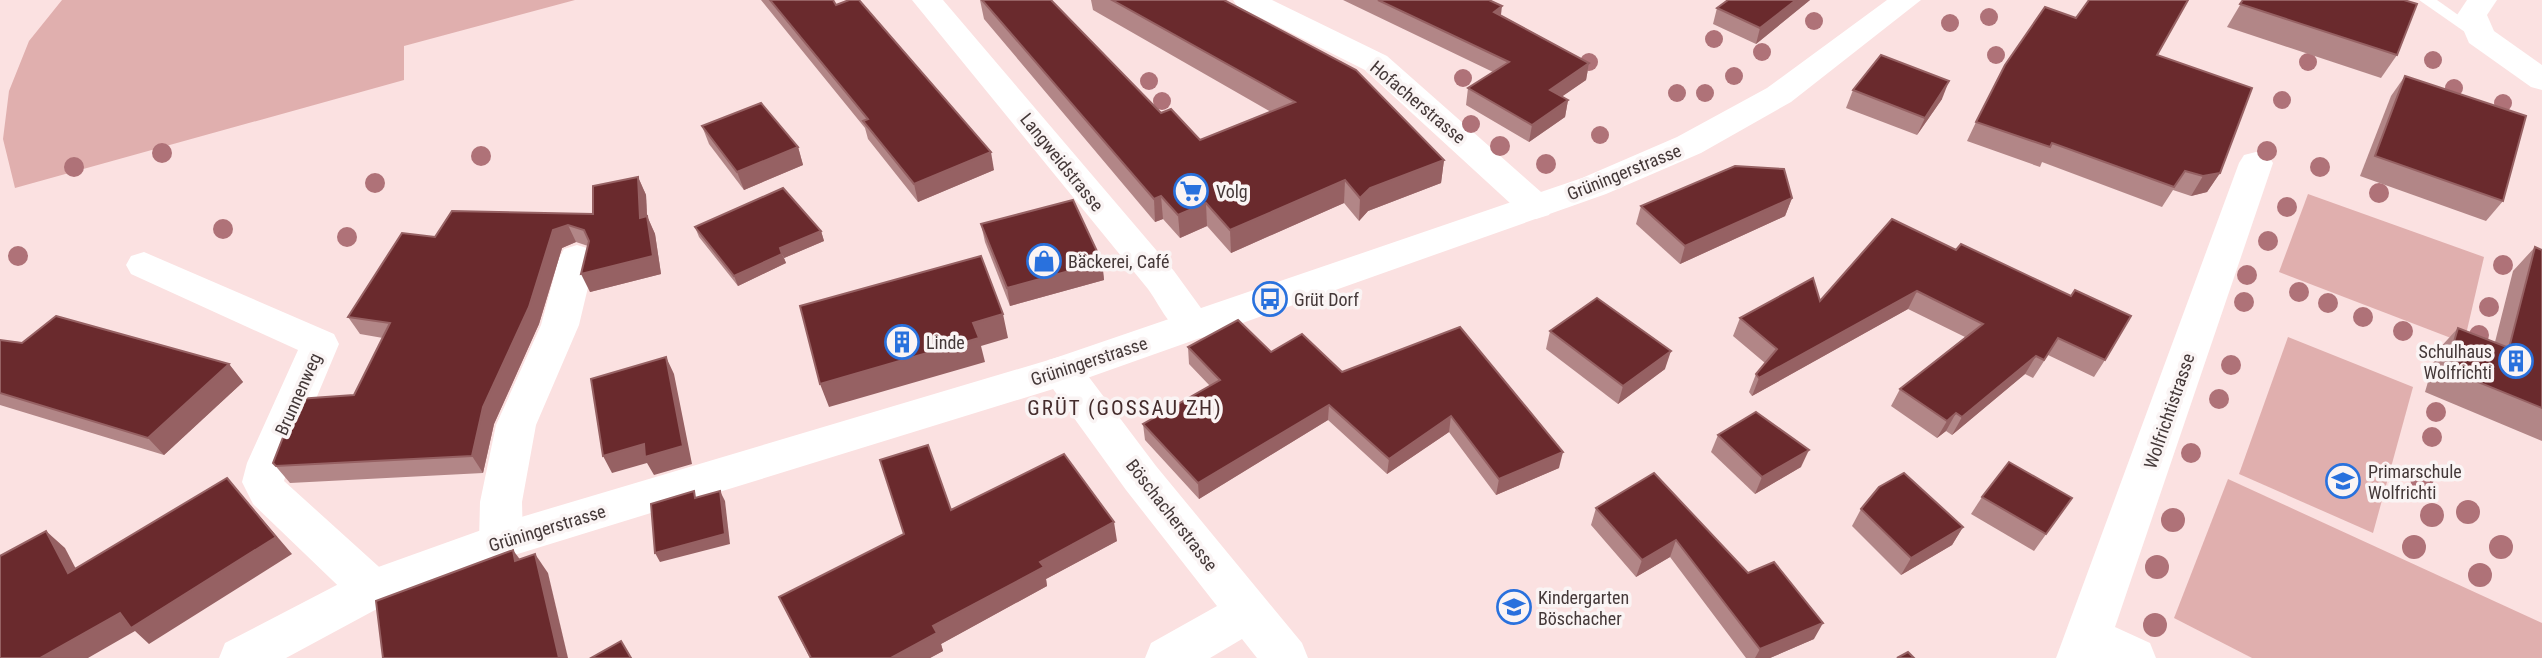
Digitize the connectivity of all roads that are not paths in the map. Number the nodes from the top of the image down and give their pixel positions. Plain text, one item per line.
1 (927, 0) edge
2 (1248, 0) edge
3 (1906, 0) edge
4 (2427, 0) edge
5 (2482, 0) edge
6 (2480, 36) junction
7 (2536, 72) edge
8 (2256, 163) dead end
9 (1536, 207) junction
10 (577, 258) dead end
11 (144, 265) dead end
12 (1195, 326) junction
13 (1062, 370) junction
14 (501, 541) junction
15 (372, 589) junction
16 (1248, 612) junction
17 (2084, 647) edge
18 (242, 658) edge
19 (1168, 658) edge
20 (1284, 658) edge
21 (2133, 658) edge

1 - 12 street, Langweidstrasse
2 - 9 street, Hofacherstrasse
3 - 9 street, Grüningerstrasse
4 - 6 lane
5 - 6 street
6 - 7 street
8 - 17 street, Wolfrichtistrasse
9 - 12 street, Grüningerstrasse
10 - 14 street
11 - 15 street, Brunnenweg
12 - 13 street, Grüningerstrasse
13 - 14 street, Grüningerstrasse
13 - 16 street, Böschacherstrasse
14 - 15 street, Grüningerstrasse
15 - 18 street, Grüningerstrasse
16 - 19 street
16 - 20 street, Böschacherstrasse
17 - 21 street

